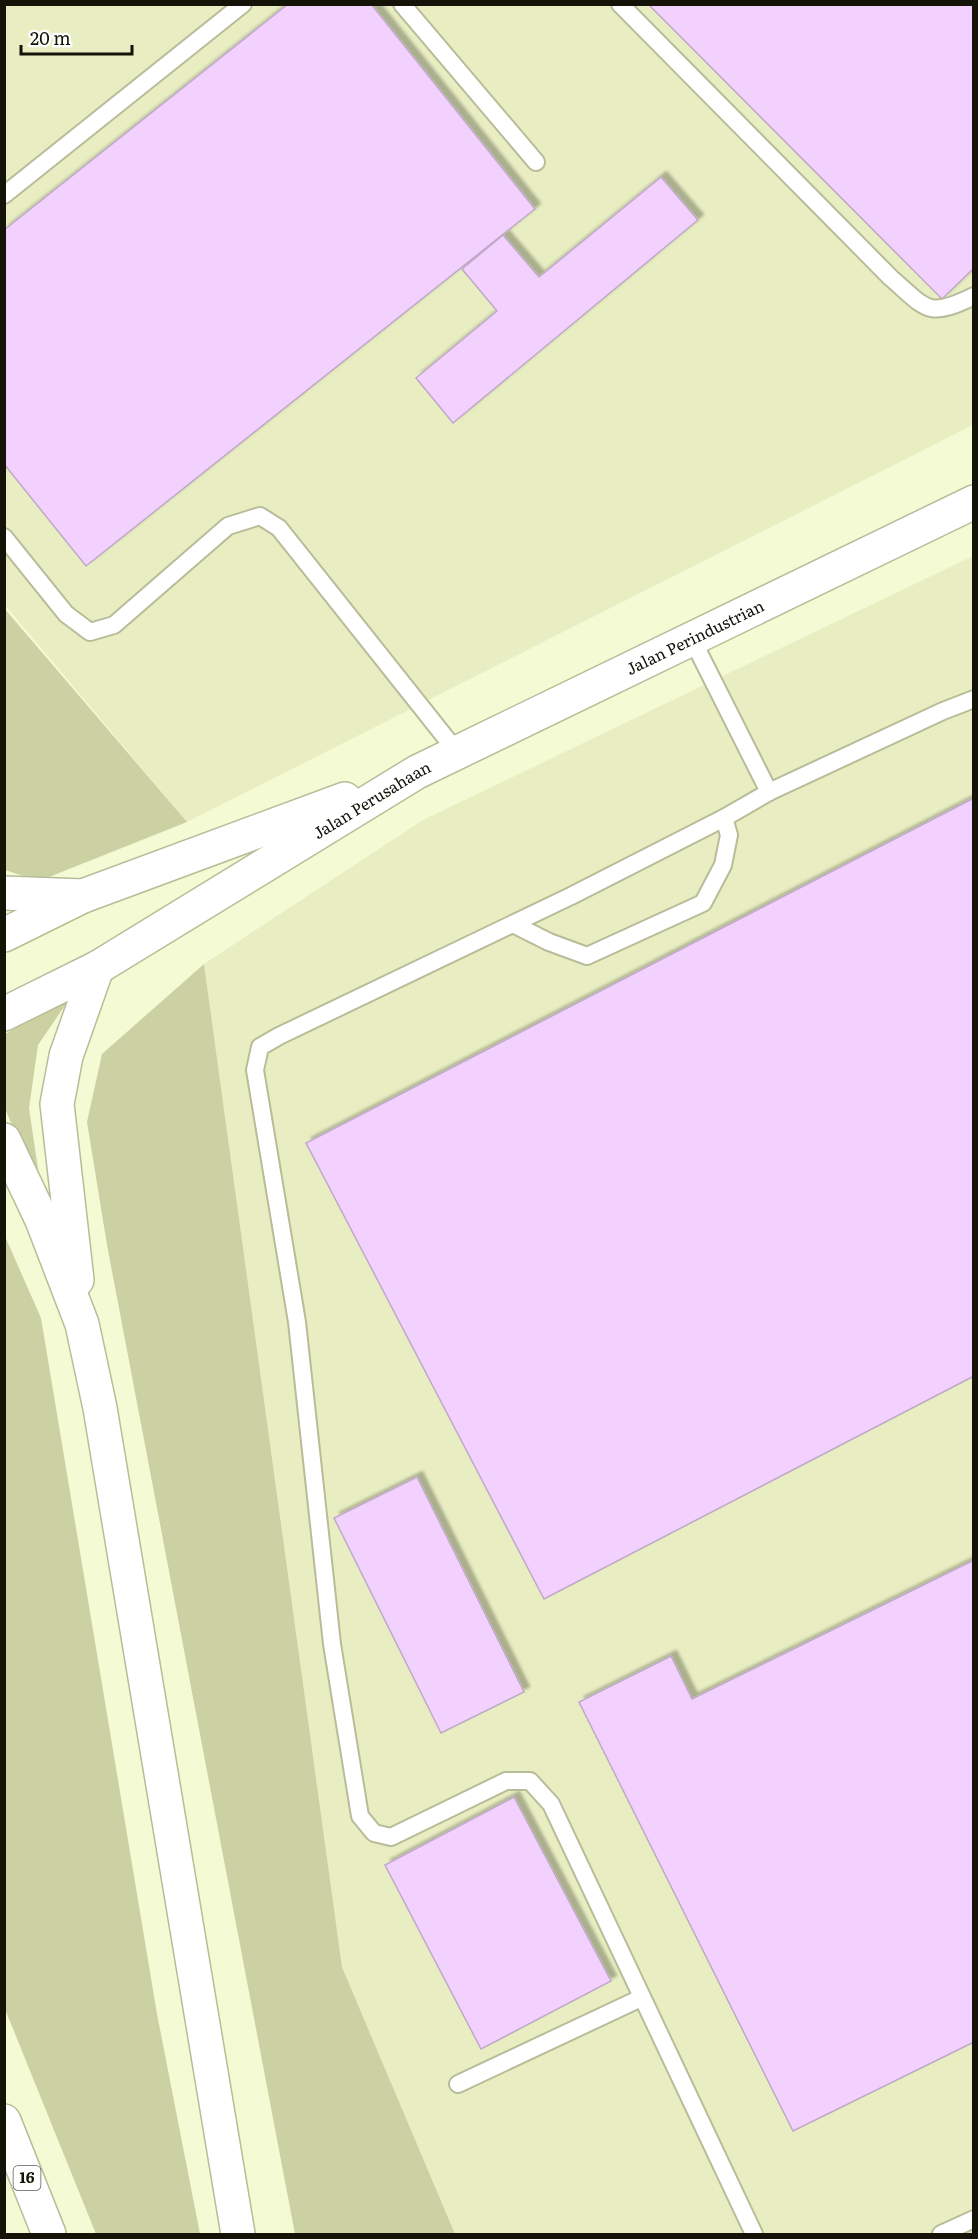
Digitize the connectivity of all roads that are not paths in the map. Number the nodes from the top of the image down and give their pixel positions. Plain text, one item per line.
1 (243, 4) edge
2 (402, 4) edge
3 (620, 4) edge
4 (536, 162) dead end
5 (4, 195) edge
6 (974, 296) edge
7 (974, 502) edge
8 (4, 537) edge
9 (691, 638) junction
10 (974, 699) edge
11 (457, 752) junction
12 (417, 772) junction
13 (769, 792) junction
14 (724, 818) junction
15 (4, 893) edge
16 (83, 896) junction
17 (513, 924) junction
18 (4, 935) edge
19 (97, 968) junction
20 (4, 1014) edge
21 (4, 1140) edge
22 (82, 1324) junction
23 (641, 1998) junction
24 (458, 2084) dead end
25 (4, 2121) edge
26 (974, 2219) edge
27 (49, 2235) edge
28 (238, 2235) edge
29 (754, 2235) edge
30 (941, 2235) edge

1 - 5 lane
2 - 4 lane
3 - 6 lane
7 - 9 main road, Jalan Perindustrian
8 - 11 lane
9 - 11 main road, Jalan Perindustrian
9 - 13 lane
10 - 13 lane
11 - 12 main road, Jalan Perindustrian
12 - 16 main road, Jalan Perusahaan
12 - 19 main road, Jalan Perusahaan
13 - 14 lane
14 - 17 lane
14 - 17 lane
15 - 16 main road
16 - 18 main road, Jalan Perusahaan
17 - 23 lane
19 - 20 main road, Jalan Perusahaan
19 - 22 main road
21 - 22 main road
22 - 28 main road
23 - 24 lane
23 - 29 lane
25 - 27 main road, 16
26 - 30 lane

